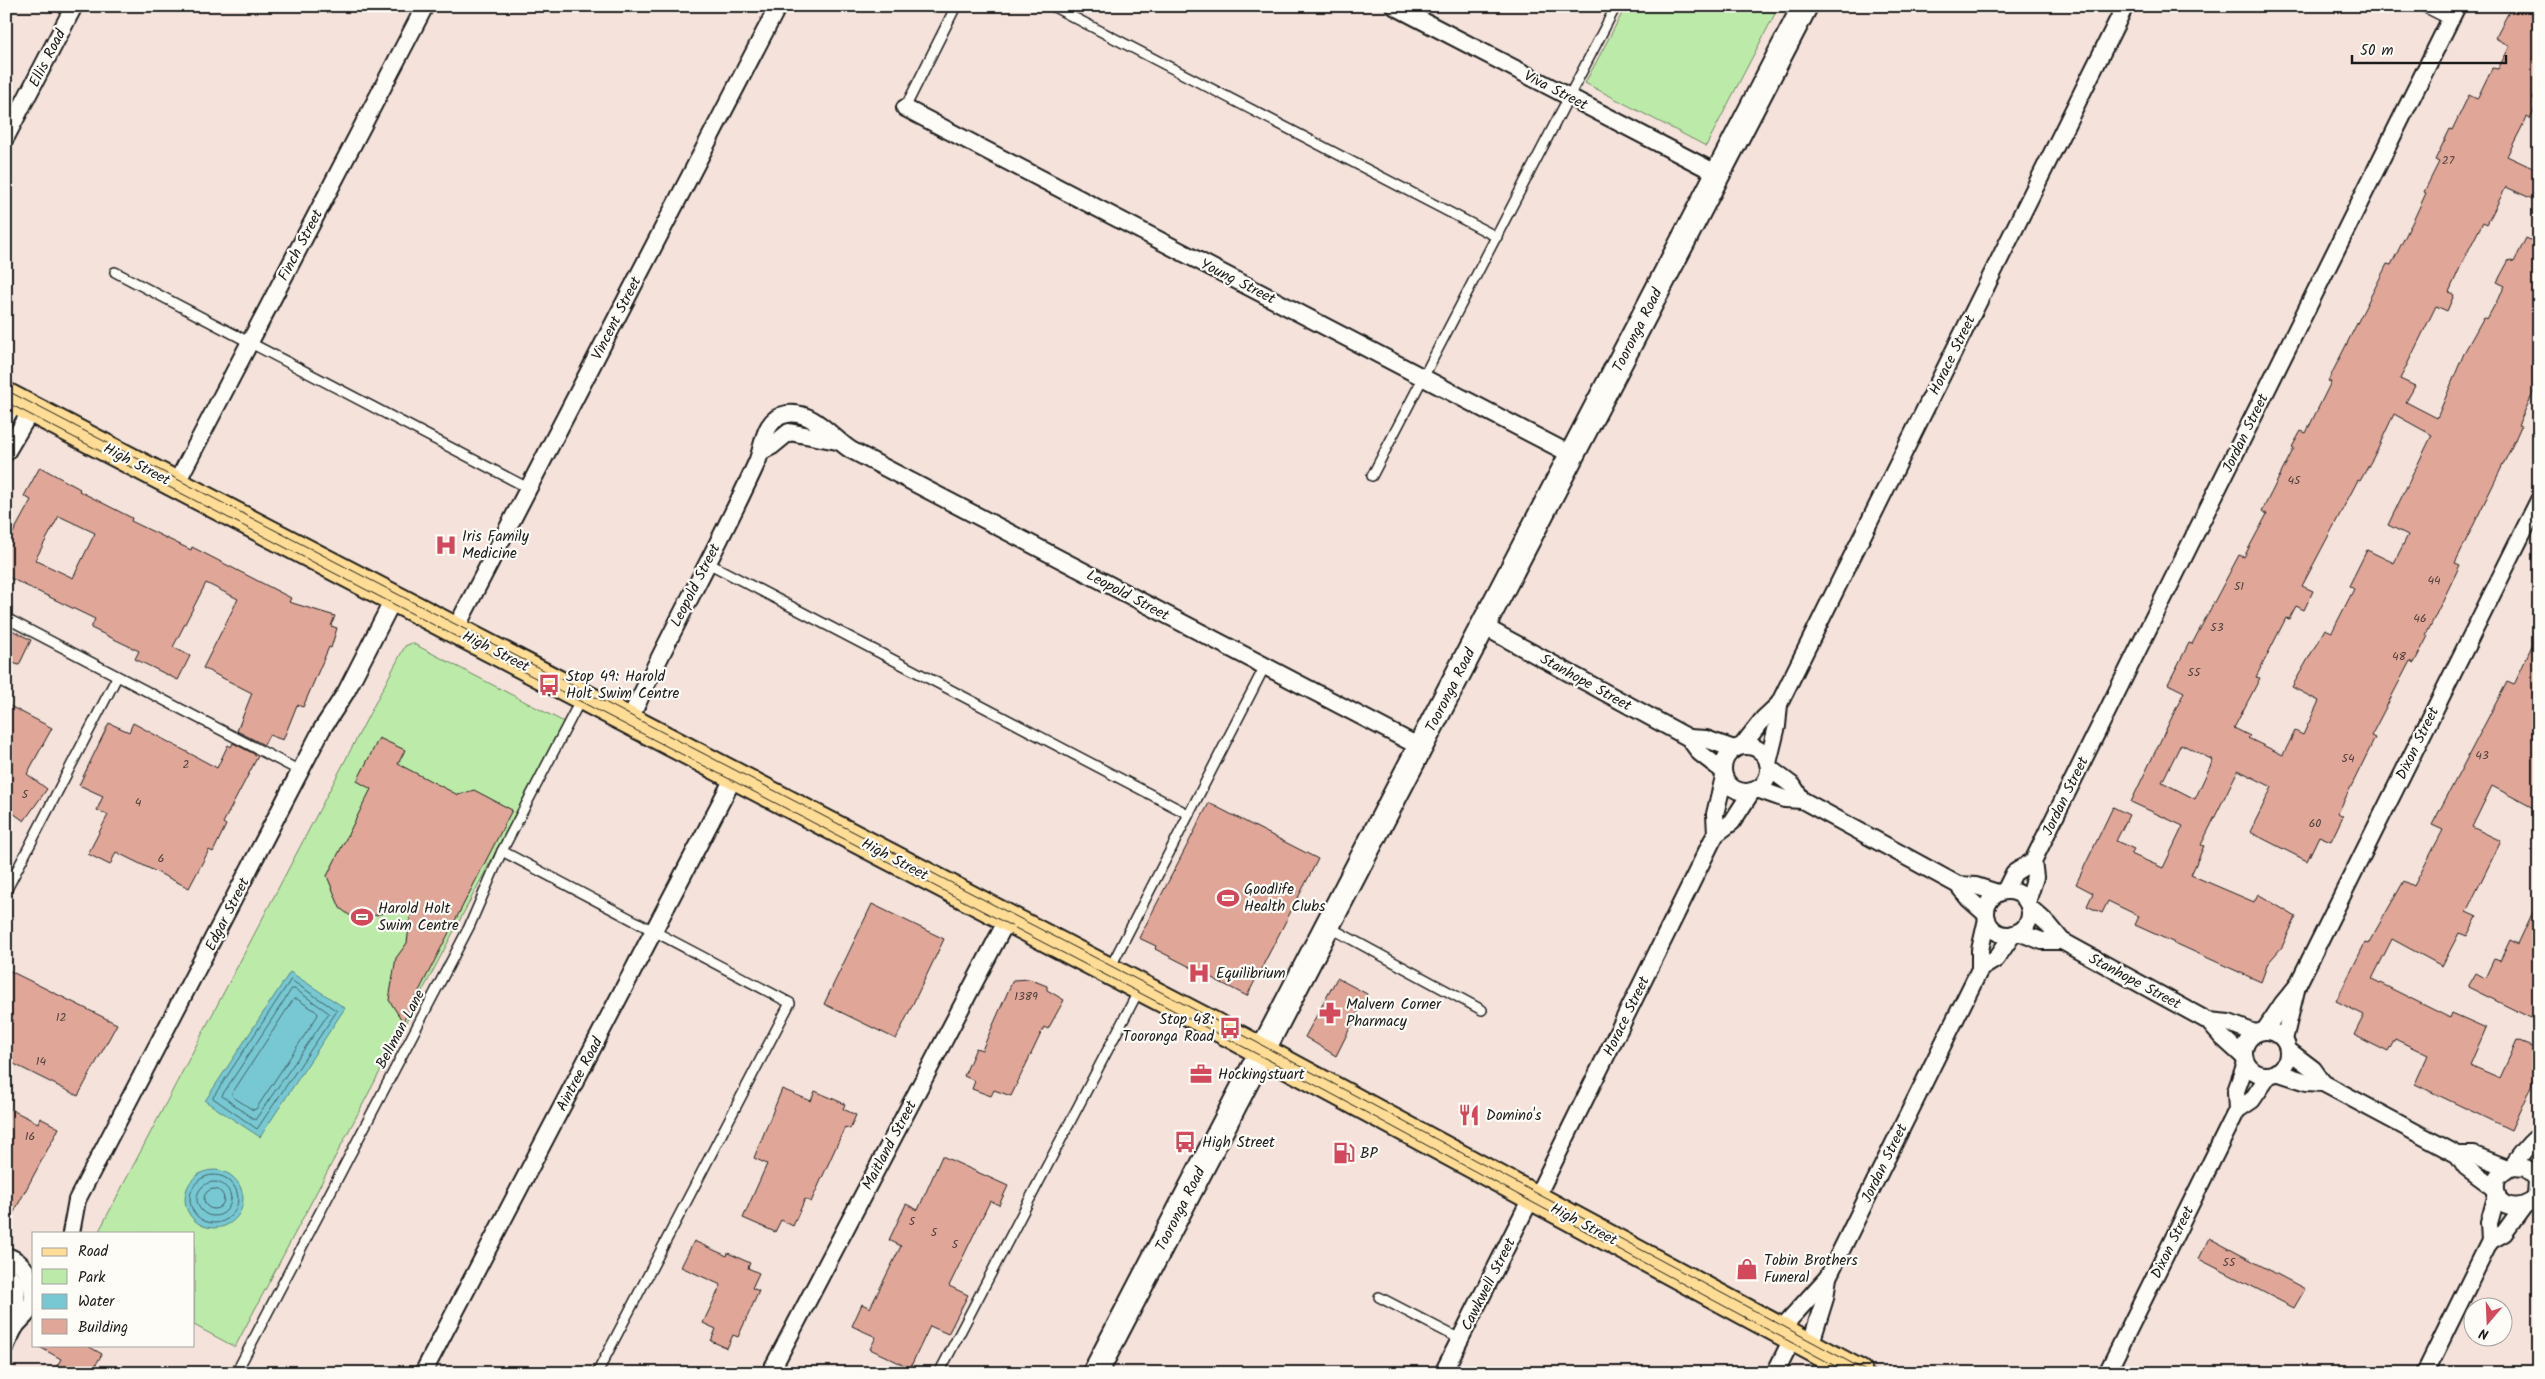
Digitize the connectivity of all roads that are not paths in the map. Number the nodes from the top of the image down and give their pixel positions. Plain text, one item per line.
1 (74, 6) edge
2 (425, 6) edge
3 (778, 6) edge
4 (956, 6) edge
5 (1052, 6) edge
6 (1394, 6) edge
7 (1616, 6) edge
8 (1805, 6) edge
9 (2124, 6) edge
10 (2422, 6) edge
11 (2453, 13) edge
12 (1569, 97) junction
13 (905, 108) joint
14 (6, 137) edge
15 (1718, 174) junction
16 (1497, 237) junction
17 (115, 272) dead end
18 (250, 342) junction
19 (1423, 378) junction
20 (15, 406) edge
21 (788, 414) junction
22 (789, 432) junction
23 (837, 441) junction
24 (762, 451) junction
25 (6, 453) edge
26 (1572, 454) junction
27 (1372, 476) dead end
28 (176, 484) junction
29 (528, 488) junction
30 (2539, 500) edge
31 (706, 562) junction
32 (394, 598) junction
33 (6, 618) edge
34 (1483, 626) junction
35 (455, 630) junction
36 (1265, 666) junction
37 (117, 677) junction
38 (582, 696) junction
39 (1779, 704) junction
40 (629, 721) junction
41 (1689, 738) junction
42 (1420, 747) junction
43 (1738, 747) junction
44 (1768, 765) junction
45 (300, 771) junction
46 (1723, 773) junction
47 (735, 775) junction
48 (1754, 790) junction
49 (1802, 800) junction
50 (1188, 814) junction
51 (1716, 834) junction
52 (502, 851) junction
53 (2033, 860) junction
54 (1958, 886) junction
55 (6, 891) edge
56 (2001, 892) junction
57 (2028, 905) junction
58 (1986, 916) junction
59 (1008, 918) junction
60 (1327, 926) junction
61 (654, 931) junction
62 (2016, 933) junction
63 (2062, 941) junction
64 (1980, 969) junction
65 (1108, 971) junction
66 (2298, 986) junction
67 (1140, 988) junction
68 (1482, 1010) dead end
69 (2208, 1021) junction
70 (2260, 1032) junction
71 (2286, 1045) junction
72 (1262, 1051) junction
73 (2244, 1059) junction
74 (2273, 1074) junction
75 (2323, 1083) junction
76 (2237, 1110) junction
77 (2539, 1136) edge
78 (2458, 1155) junction
79 (2509, 1168) junction
80 (2538, 1180) edge
81 (2496, 1192) junction
82 (1534, 1197) junction
83 (2529, 1208) edge
84 (71, 1232) edge
85 (2490, 1241) junction
86 (6, 1256) edge
87 (21, 1273) edge
88 (1828, 1277) junction
89 (1379, 1297) dead end
90 (1794, 1338) junction
91 (1460, 1339) junction
92 (6, 1345) edge
93 (236, 1373) edge
94 (423, 1373) edge
95 (597, 1373) edge
96 (770, 1373) edge
97 (939, 1373) edge
98 (1095, 1373) edge
99 (1443, 1373) edge
100 (1775, 1373) edge
101 (1859, 1373) edge
102 (2107, 1373) edge
103 (2425, 1373) edge

1 - 14 street, Ellis Road
2 - 18 street, Finch Street
3 - 29 street, Vincent Street
4 - 13 lane
5 - 16 lane
6 - 12 street, Viva Street
7 - 12 lane
8 - 15 main road, Tooronga Road
9 - 39 street, Horace Street
10 - 11 lane
11 - 53 street, Jordan Street
12 - 15 street, Viva Street
12 - 16 lane
13 - 19 street, Young Street
15 - 26 main road, Tooronga Road
16 - 19 lane
17 - 18 lane
18 - 28 street, Finch Street
18 - 29 lane
19 - 26 street, Young Street
19 - 27 lane
20 - 25 street
20 - 28 main road, High Street
21 - 22 street
21 - 23 street, Leopold Street
21 - 24 street, Leopold Street
22 - 23 street, Leopold Street
22 - 24 street, Leopold Street
23 - 36 street, Leopold Street
24 - 31 street, Leopold Street
26 - 34 main road, Tooronga Road
28 - 32 main road, High Street
29 - 35 street, Vincent Street
30 - 66 street, Dixon Street
31 - 40 street, Leopold Street
31 - 50 lane
32 - 35 main road, High Street
32 - 45 street, Edgar Street
33 - 37 lane
34 - 41 street, Stanhope Street
34 - 42 main road, Tooronga Road
35 - 38 main road, High Street
36 - 42 street, Leopold Street
36 - 50 lane
37 - 45 lane
37 - 55 lane
38 - 40 main road, High Street
38 - 52 lane, Bellman Lane
39 - 43 street, Horace Street
39 - 44 street, Horace Street
40 - 47 main road, High Street
41 - 43 street, Stanhope Street
41 - 46 street, Stanhope Street
42 - 60 main road, Tooronga Road
43 - 44 street
43 - 46 street
44 - 48 street
44 - 49 street
45 - 84 street, Edgar Street
46 - 48 street
46 - 51 street, Horace Street
47 - 59 main road, High Street
47 - 61 street, Aintree Road
48 - 49 street
48 - 51 street, Horace Street
49 - 54 street
50 - 65 lane
51 - 82 street, Horace Street
52 - 61 lane
52 - 93 lane, Bellman Lane
53 - 56 street, Jordan Street
53 - 57 street, Jordan Street
54 - 56 street
54 - 58 street
56 - 57 street
56 - 58 street
57 - 62 street
57 - 63 street, Stanhope Street
58 - 62 street
58 - 64 street, Jordan Street
59 - 65 main road, High Street
59 - 96 street, Maitland Street
60 - 68 lane
60 - 72 main road, Tooronga Road
61 - 94 street, Aintree Road
61 - 95 lane
62 - 63 street, Stanhope Street
62 - 64 street, Jordan Street
63 - 69 street, Stanhope Street
64 - 88 street, Jordan Street
65 - 67 main road, High Street
66 - 70 street, Dixon Street
66 - 71 street, Dixon Street
67 - 72 main road, High Street
67 - 97 lane
69 - 70 street, Stanhope Street
69 - 73 street, Stanhope Street
70 - 71 street
70 - 73 street
71 - 74 street
71 - 75 street
72 - 82 main road, High Street
72 - 98 main road, Tooronga Road
73 - 74 street
73 - 76 street, Dixon Street
74 - 75 street
74 - 76 street, Dixon Street
75 - 78 street
76 - 102 street, Dixon Street
77 - 79 street
78 - 79 street
78 - 81 street
79 - 80 street
79 - 81 street
80 - 83 street
81 - 83 street
81 - 85 street
82 - 90 main road, High Street
82 - 91 street, Cawkwell Street
83 - 85 street
85 - 103 street
86 - 87 street
87 - 92 street
88 - 90 street, Jordan Street
88 - 90 street, Jordan Street
89 - 91 lane
90 - 100 street
90 - 101 main road, High Street
91 - 99 street, Cawkwell Street

